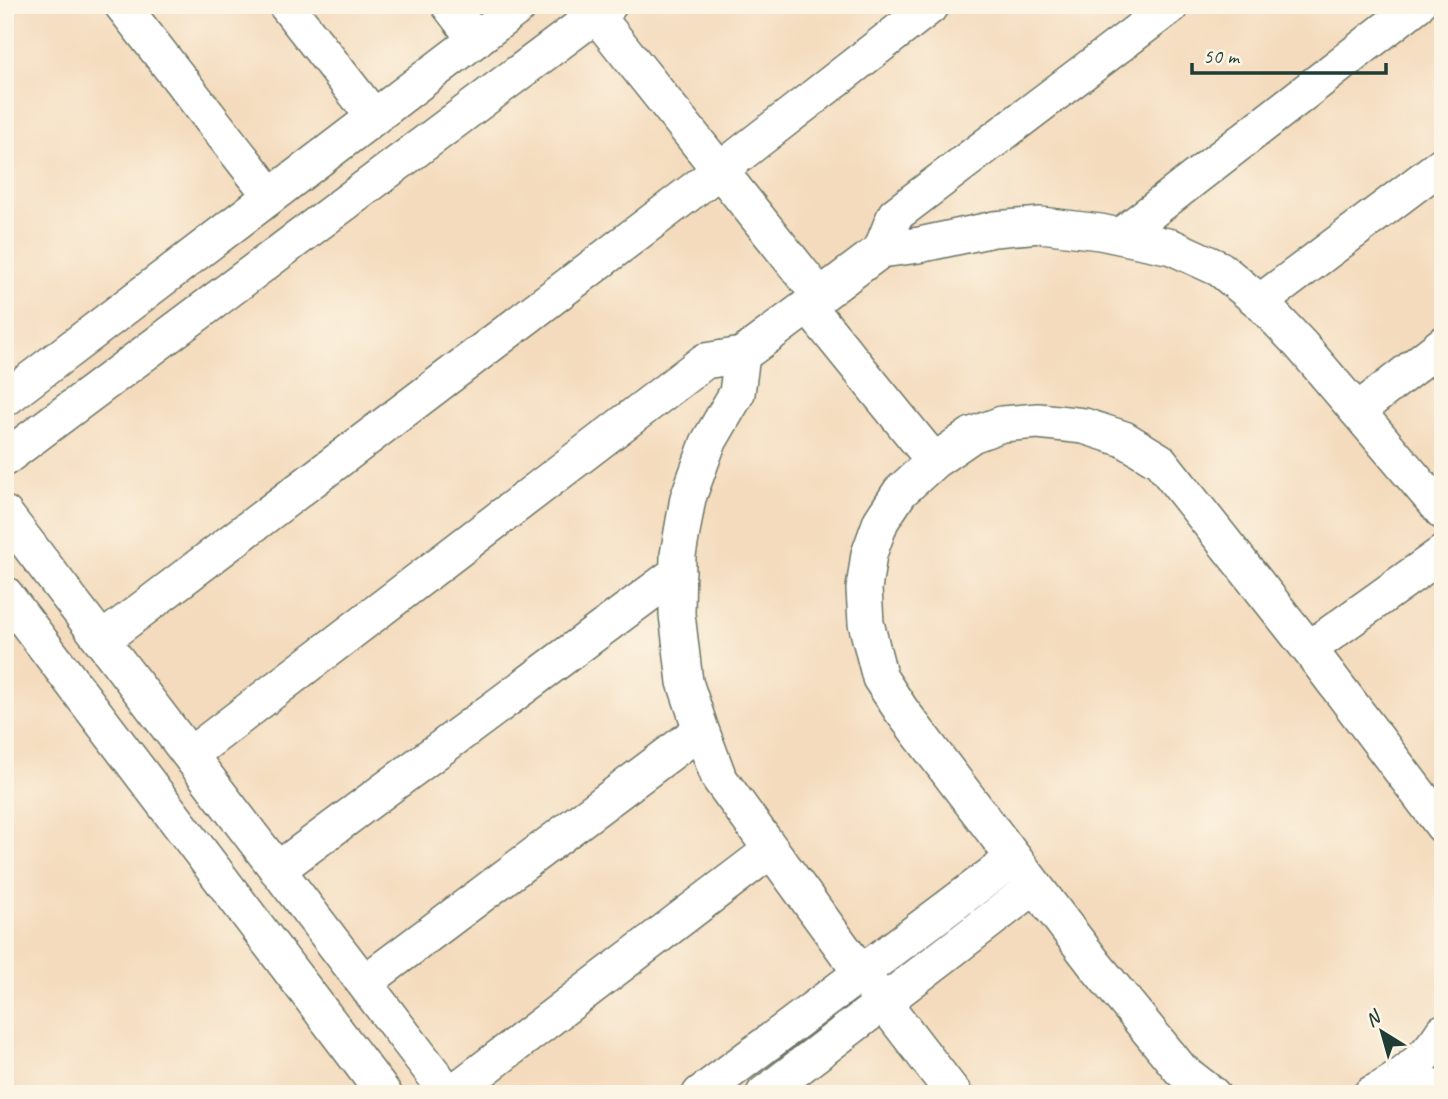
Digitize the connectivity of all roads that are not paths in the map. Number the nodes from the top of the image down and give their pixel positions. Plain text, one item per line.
1 (122, 5) edge
2 (286, 5) edge
3 (449, 5) edge
4 (521, 5) edge
5 (932, 5) edge
6 (1172, 5) edge
7 (1417, 5) edge
8 (599, 9) edge
9 (476, 40) junction
10 (374, 117) junction
11 (1443, 164) edge
12 (720, 170) junction
13 (271, 196) junction
14 (1120, 236) junction
15 (881, 250) junction
16 (814, 301) junction
17 (1260, 302) junction
18 (1443, 344) edge
19 (743, 355) junction
20 (5, 399) edge
21 (1357, 411) junction
22 (5, 458) edge
23 (934, 461) junction
24 (1443, 512) edge
25 (5, 514) edge
26 (1443, 553) edge
27 (678, 572) junction
28 (5, 594) edge
29 (102, 640) junction
30 (1309, 649) junction
31 (701, 730) junction
32 (190, 755) junction
33 (1443, 826) edge
34 (771, 850) junction
35 (1014, 858) junction
36 (277, 870) junction
37 (1035, 886) junction
38 (861, 973) junction
39 (364, 983) junction
40 (883, 1002) junction
41 (1443, 1032) edge
42 (1392, 1084) edge
43 (384, 1094) edge
44 (450, 1094) edge
45 (699, 1094) edge
46 (764, 1094) edge
47 (954, 1094) edge
48 (1212, 1094) edge
49 (1434, 1094) edge

1 - 13 street
2 - 10 street
3 - 9 street
4 - 9 street
5 - 12 street
6 - 15 street
7 - 14 street
8 - 12 street
8 - 22 street
9 - 10 street
10 - 13 street
11 - 17 street
12 - 16 street
12 - 29 street
13 - 20 street
14 - 15 street
14 - 17 street
15 - 16 street
16 - 19 street
16 - 23 street
17 - 21 street
18 - 21 street
19 - 27 street
19 - 32 street
21 - 24 street
23 - 30 street
23 - 35 street
25 - 29 street
26 - 30 street
27 - 31 street
27 - 36 street
28 - 43 street
29 - 32 street
30 - 33 street
31 - 34 street
31 - 39 street
32 - 36 street
34 - 38 street
34 - 44 street
35 - 37 street
35 - 38 street
36 - 39 street
37 - 40 street
37 - 48 street
38 - 40 street
38 - 45 street
39 - 44 street
40 - 46 street
40 - 47 street
41 - 42 street
42 - 49 street

